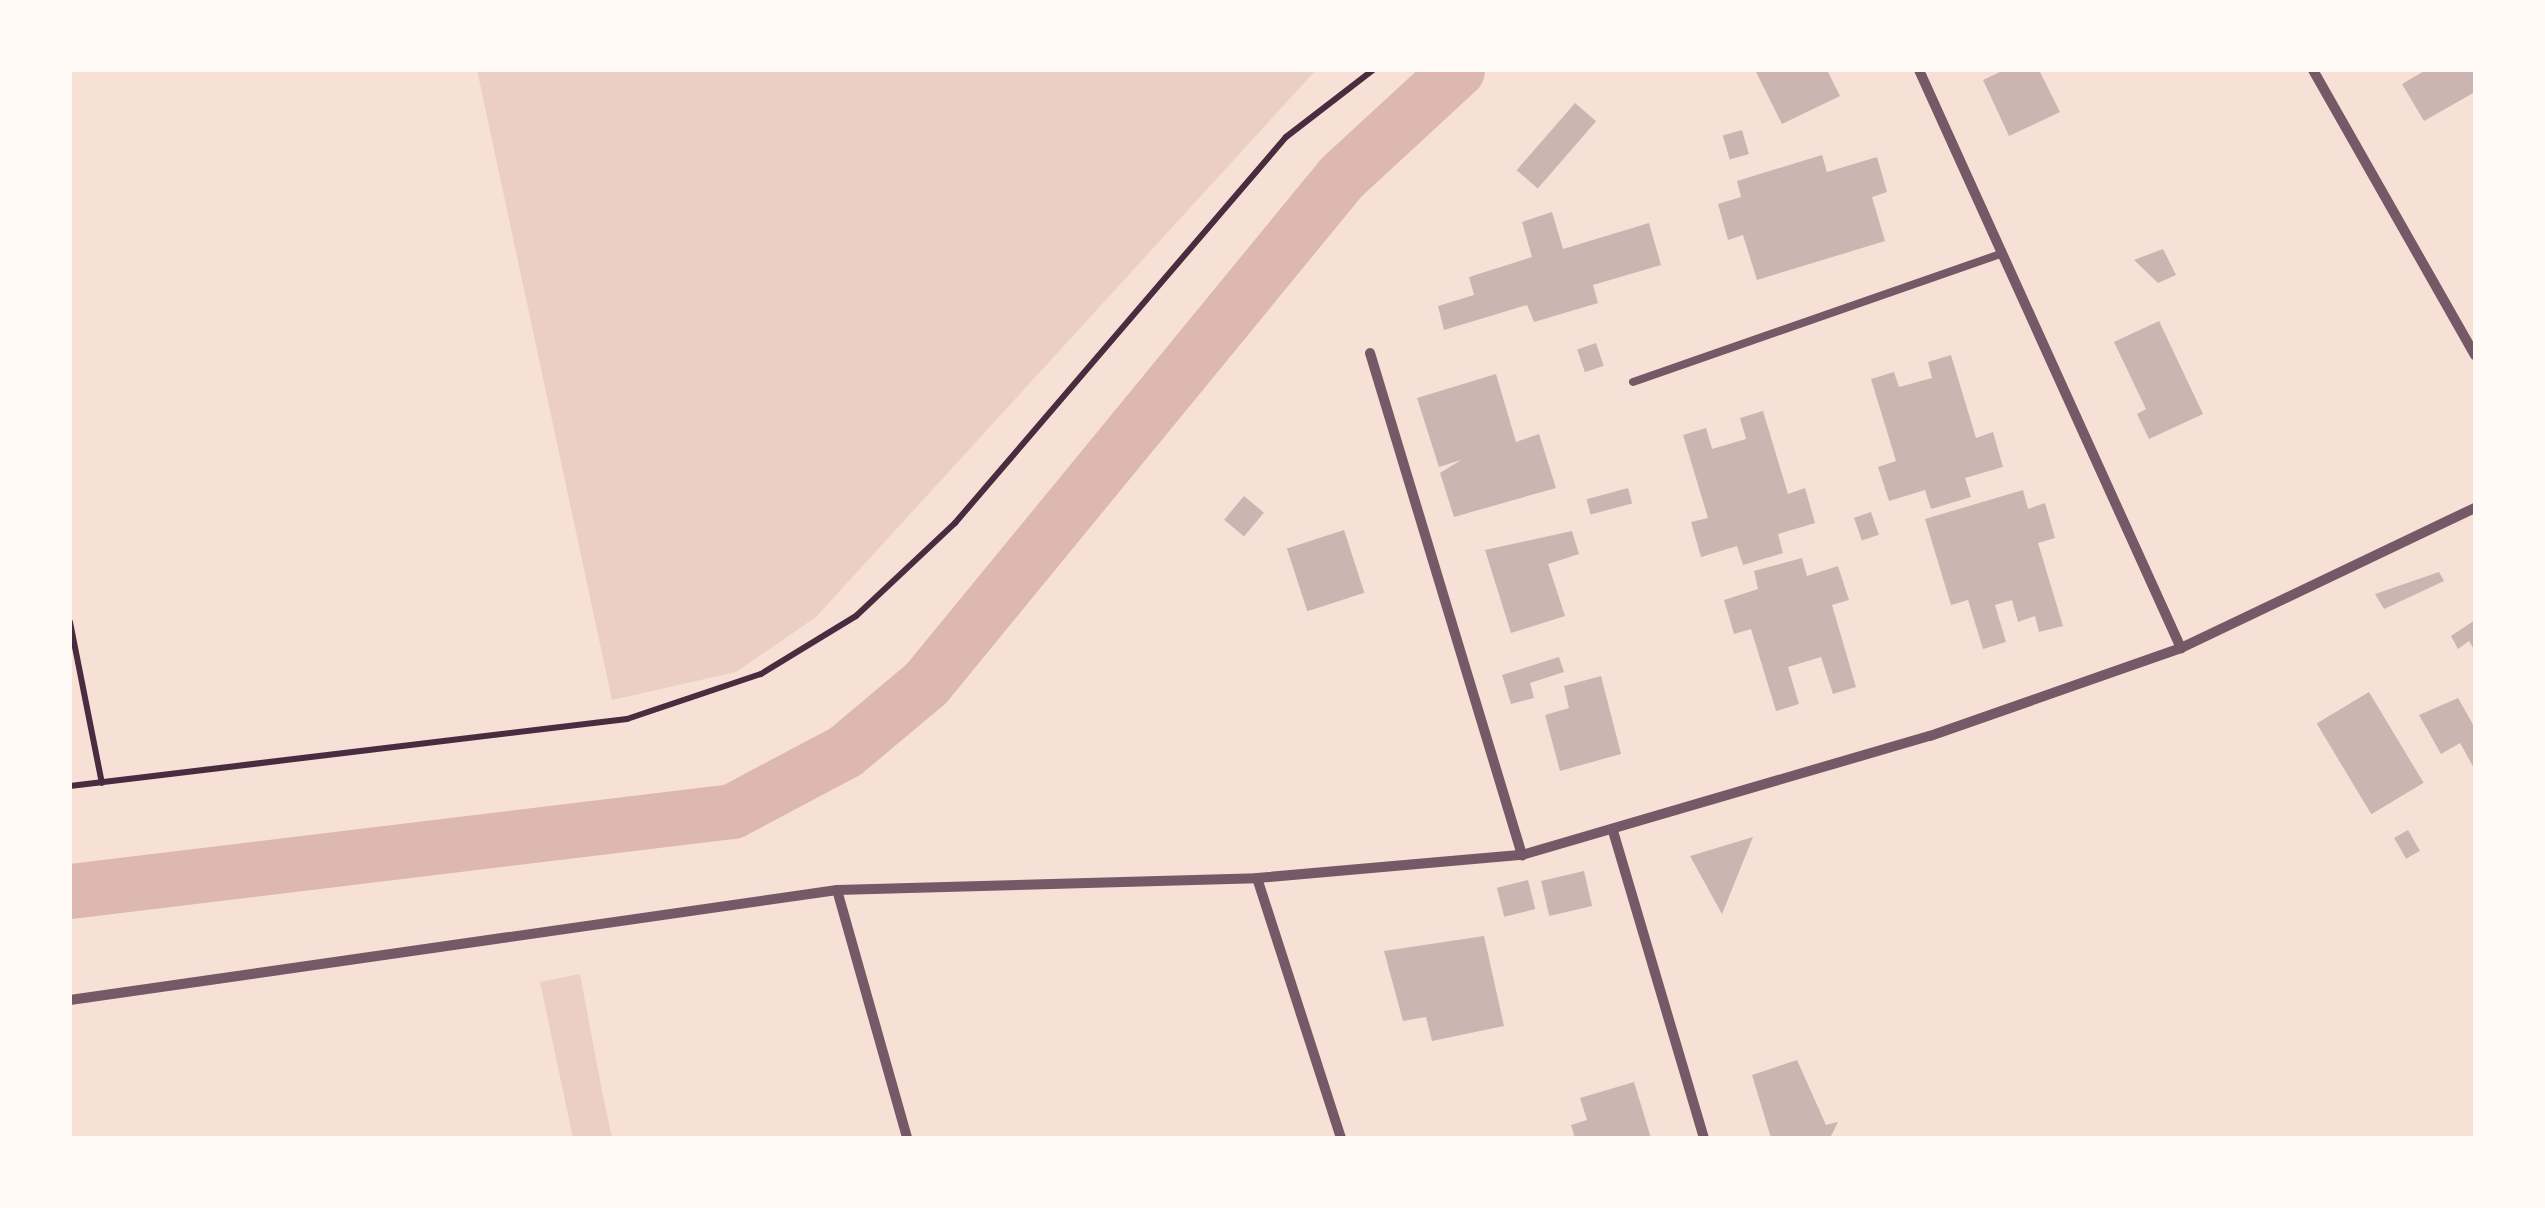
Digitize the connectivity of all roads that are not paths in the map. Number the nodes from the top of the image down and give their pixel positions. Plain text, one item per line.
1 (1918, 70) edge
2 (2313, 70) edge
3 (1997, 254) junction
4 (1370, 354) dead end
5 (2475, 354) edge
6 (1633, 382) dead end
7 (2475, 508) edge
8 (2181, 648) junction
9 (1613, 831) junction
10 (1522, 855) junction
11 (1257, 878) junction
12 (837, 890) junction
13 (70, 1000) edge
14 (907, 1138) edge
15 (1341, 1138) edge
16 (1704, 1138) edge

1 - 3 street
2 - 5 street
3 - 6 lane
3 - 8 street
4 - 10 street
7 - 8 street
8 - 9 street
9 - 10 street
9 - 16 street
10 - 11 street
11 - 12 street
11 - 15 street
12 - 13 street
12 - 14 street

